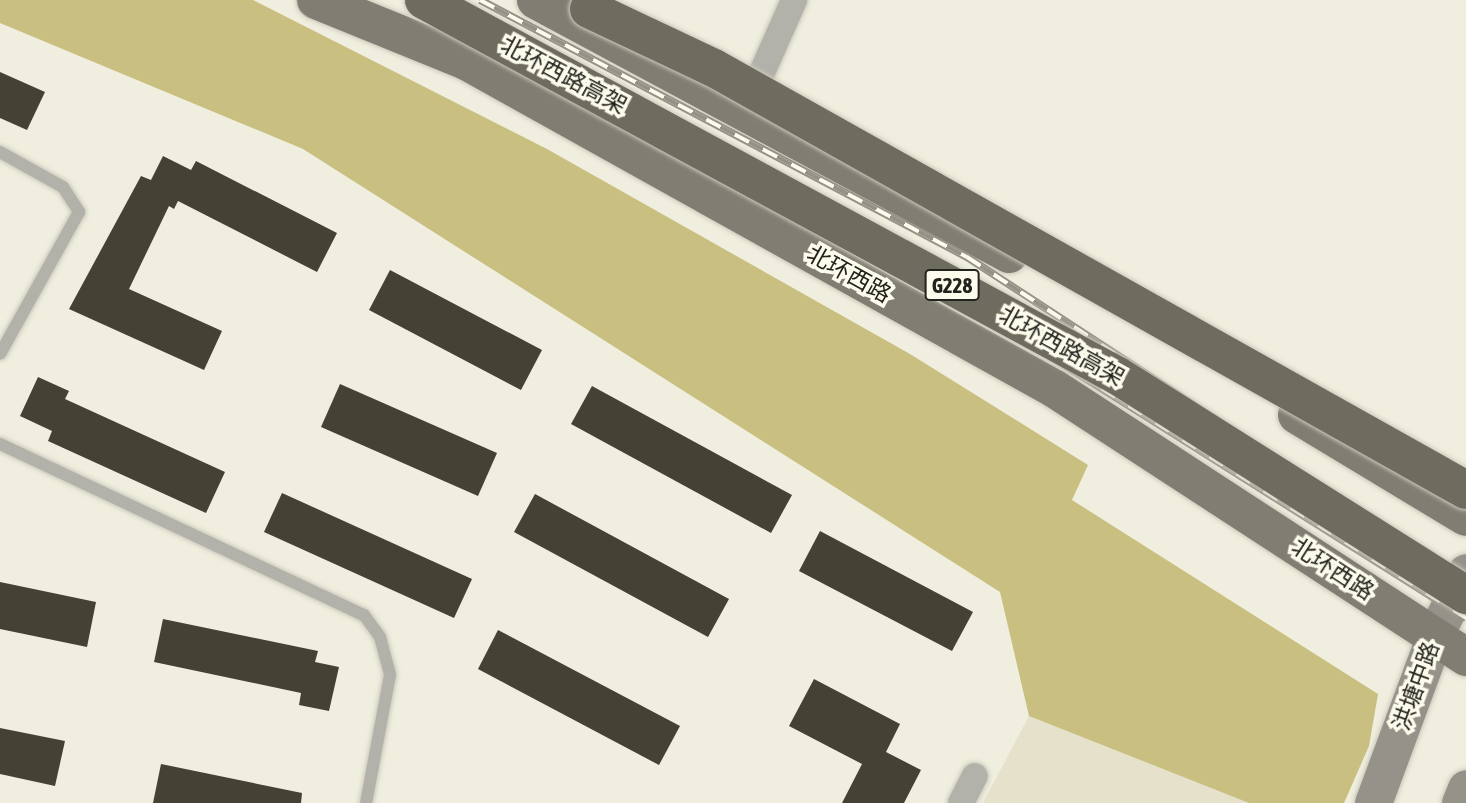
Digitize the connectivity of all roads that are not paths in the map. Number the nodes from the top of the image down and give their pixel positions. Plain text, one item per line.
1 (316, 0) edge
2 (424, 0) edge
3 (536, 0) edge
4 (794, 0) edge
5 (589, 9) dead end
6 (745, 112) junction
7 (0, 152) edge
8 (0, 354) edge
9 (0, 444) edge
10 (1466, 490) edge
11 (1466, 517) edge
12 (1466, 572) edge
13 (1466, 595) edge
14 (1435, 635) junction
15 (1466, 657) edge
16 (975, 776) dead end
17 (1466, 788) edge
18 (366, 803) edge
19 (961, 803) edge
20 (1373, 803) edge
21 (1460, 803) edge

1 - 14 main road, 北环西路
2 - 13 highway, 北环西路高架 / G228, bridge
3 - 6 main road
4 - 6 street
5 - 10 highway, bridge
6 - 11 main road
7 - 8 lane
9 - 18 lane
12 - 14 main road, 洪塘中路
14 - 15 main road, 北环西路
14 - 20 main road, 洪塘中路
16 - 19 street
17 - 21 main road

